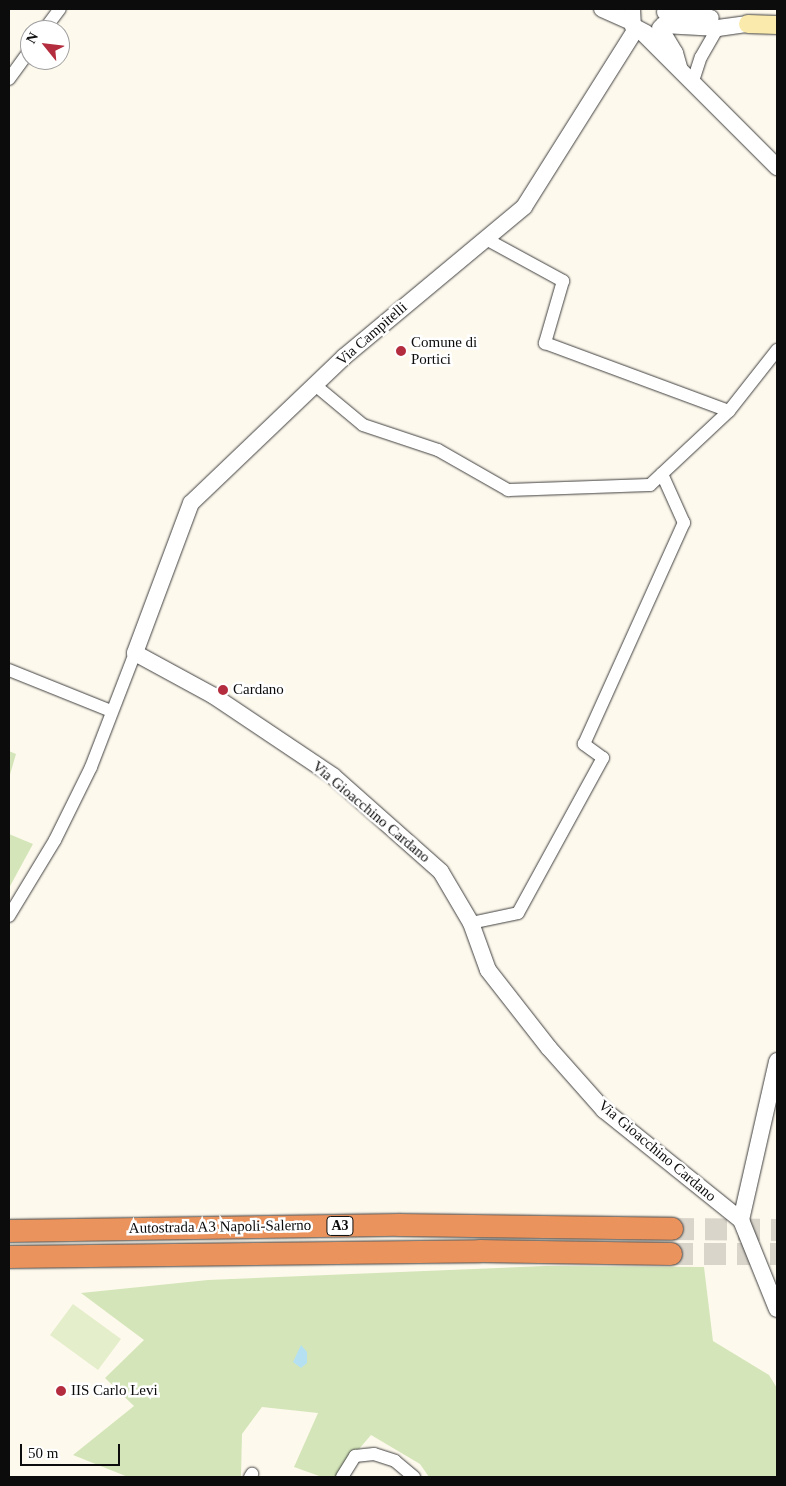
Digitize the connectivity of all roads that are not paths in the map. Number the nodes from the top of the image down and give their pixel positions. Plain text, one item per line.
1 (60, 9) edge
2 (602, 9) edge
3 (663, 16) edge
4 (52, 20) edge
5 (636, 23) edge
6 (748, 24) junction
7 (777, 25) edge
8 (718, 28) junction
9 (20, 64) edge
10 (679, 67) junction
11 (9, 79) edge
12 (693, 82) junction
13 (777, 167) edge
14 (486, 239) junction
15 (777, 350) edge
16 (315, 385) junction
17 (729, 411) junction
18 (662, 474) junction
19 (135, 653) junction
20 (9, 670) edge
21 (111, 711) junction
22 (9, 916) edge
23 (471, 923) junction
24 (777, 1061) edge
25 (741, 1220) junction
26 (672, 1229) tunnel mouth
27 (9, 1231) edge
28 (671, 1254) tunnel mouth
29 (9, 1258) edge
30 (777, 1309) edge
31 (342, 1477) edge
32 (414, 1477) edge

1 - 4 street
2 - 5 street
3 - 5 street
3 - 6 street
3 - 8 street
3 - 10 street
5 - 10 street
5 - 14 street, Via Campitelli
6 - 7 main road
6 - 8 street
8 - 12 street
9 - 11 street
10 - 12 street
12 - 13 street
14 - 16 street, Via Campitelli
14 - 17 street
15 - 17 street
16 - 18 street
16 - 19 street, Via Campitelli
17 - 18 street
18 - 23 street
19 - 21 street
19 - 23 street, Via Gioacchino Cardano
20 - 21 street
21 - 22 street
23 - 25 street, Via Gioacchino Cardano
24 - 25 street
25 - 30 street
26 - 27 highway, Autostrada A3 Napoli-Salerno / A3
28 - 29 highway, Autostrada A3 Napoli-Salerno / A3
31 - 32 street

